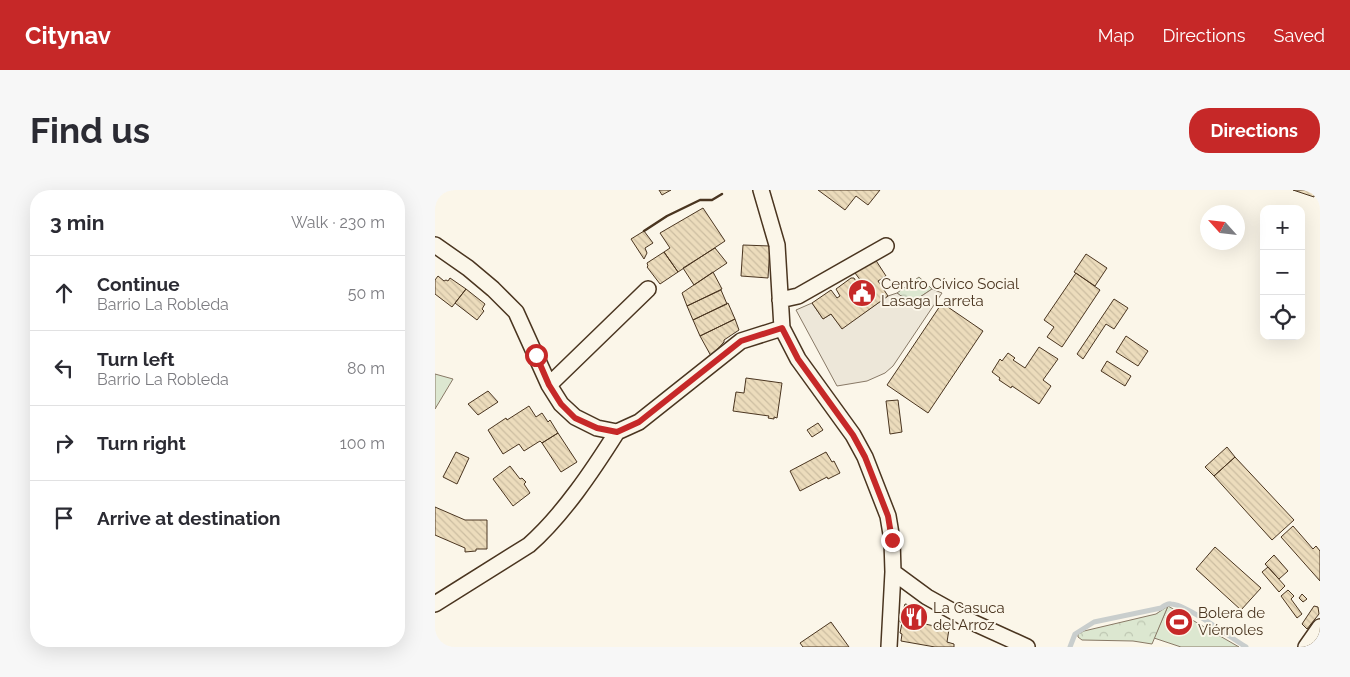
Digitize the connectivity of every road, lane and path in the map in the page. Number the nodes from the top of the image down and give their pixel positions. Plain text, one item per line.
1 (761, 190) edge
2 (435, 245) edge
3 (886, 246) dead end
4 (648, 289) dead end
5 (780, 300) junction
6 (782, 328) junction
7 (549, 385) junction
8 (617, 432) junction
9 (893, 572) junction
10 (435, 604) edge
11 (1320, 627) edge
12 (889, 647) edge
13 (1027, 647) edge
14 (1306, 647) edge

1 - 5 street
2 - 7 street
3 - 5 street
4 - 7 street
5 - 6 street
6 - 8 street
6 - 9 street
7 - 8 street
8 - 10 street
9 - 12 street
9 - 13 street
11 - 14 street

